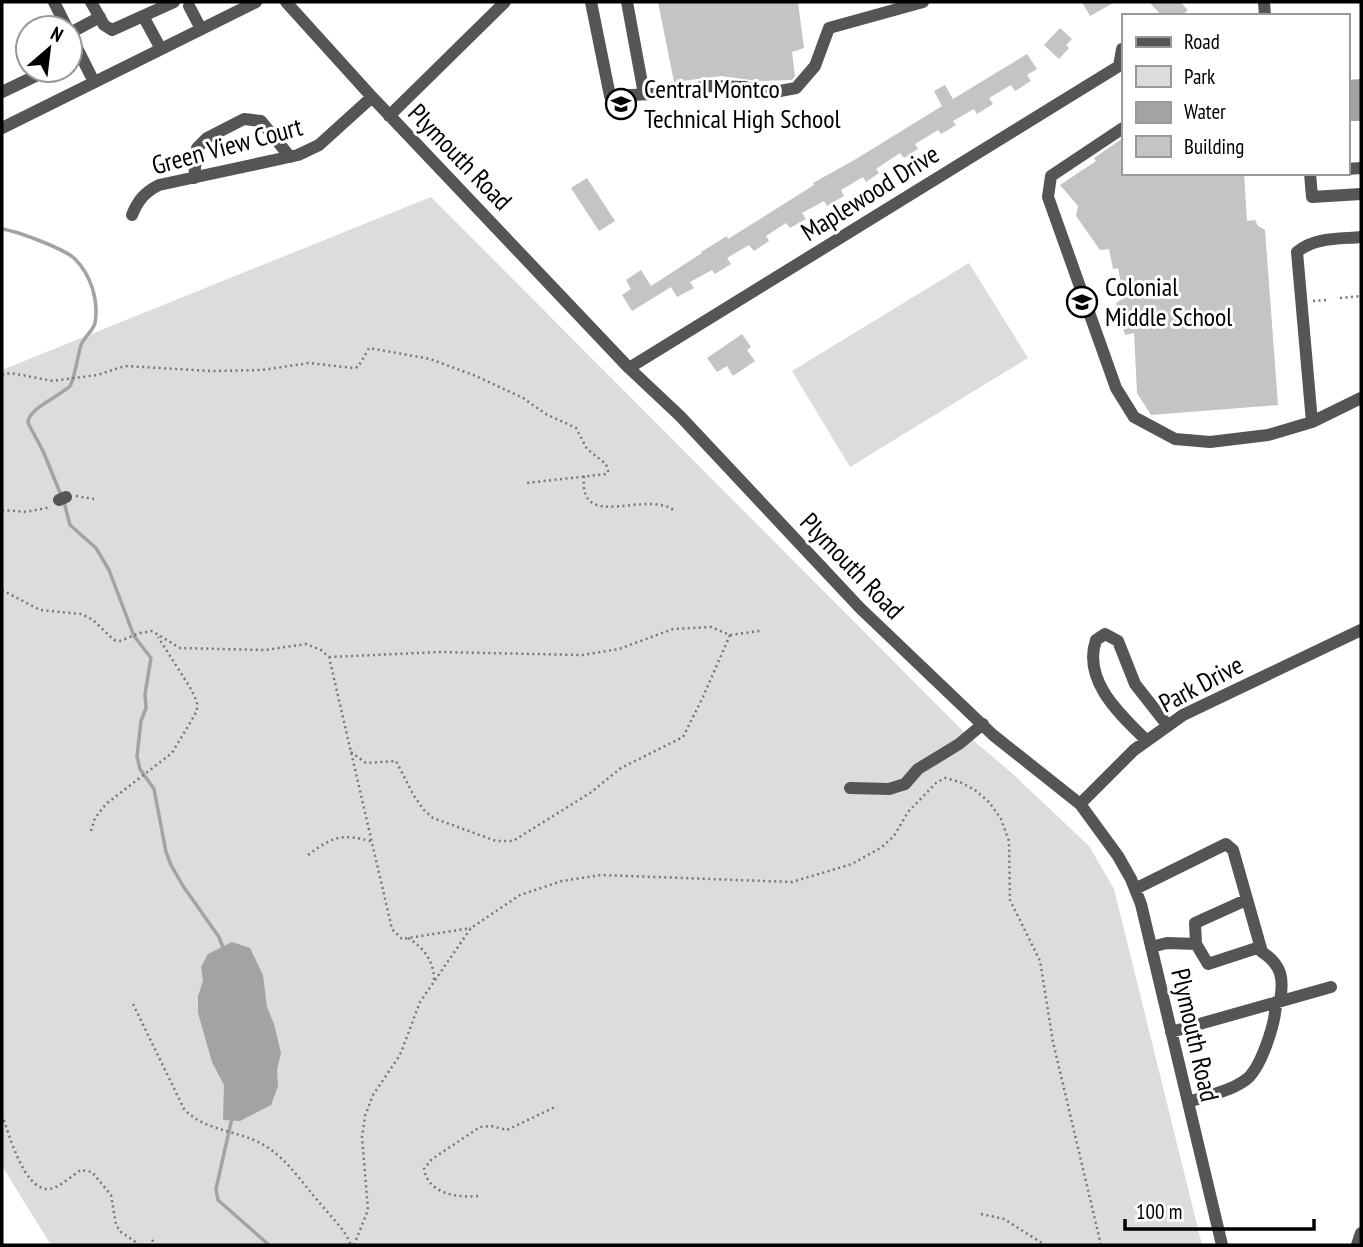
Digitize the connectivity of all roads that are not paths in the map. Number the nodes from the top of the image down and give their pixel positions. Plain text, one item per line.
1 (92, 2) edge
2 (174, 2) edge
3 (256, 2) edge
4 (286, 2) edge
5 (505, 2) edge
6 (591, 2) edge
7 (627, 2) edge
8 (923, 2) edge
9 (190, 3) edge
10 (239, 5) edge
11 (143, 16) junction
12 (100, 17) junction
13 (84, 26) edge
14 (201, 29) junction
15 (161, 49) junction
16 (1122, 49) edge
17 (84, 69) edge
18 (94, 82) junction
19 (19, 84) edge
20 (2, 92) edge
21 (644, 94) junction
22 (372, 97) junction
23 (389, 116) junction
24 (2, 128) edge
25 (1122, 129) edge
26 (290, 157) junction
27 (1310, 175) edge
28 (194, 178) junction
29 (1361, 194) edge
30 (132, 215) dead end
31 (1361, 237) edge
32 (629, 368) junction
33 (1361, 398) edge
34 (1312, 422) junction
35 (1361, 630) edge
36 (983, 724) junction
37 (1168, 726) junction
38 (1147, 741) junction
39 (850, 788) dead end
40 (1080, 804) junction
41 (1135, 889) junction
42 (1246, 900) junction
43 (1196, 944) junction
44 (1151, 947) junction
45 (1260, 947) junction
46 (1331, 987) dead end
47 (1278, 1002) junction
48 (1171, 1032) junction
49 (1188, 1102) junction
50 (1361, 1233) edge
51 (1222, 1245) edge
52 (1357, 1245) edge

1 - 12 street
2 - 11 street
3 - 10 street
4 - 22 street, Plymouth Road
5 - 23 street
6 - 21 street
7 - 21 street
8 - 21 street
9 - 14 street
10 - 14 street
11 - 12 street
11 - 15 street
12 - 13 street
14 - 15 street
15 - 18 street
16 - 32 street, Maplewood Drive
17 - 18 street
18 - 24 street
19 - 20 street
22 - 23 street, Plymouth Road
22 - 26 street, Green View Court
23 - 32 street, Plymouth Road
25 - 34 street
26 - 28 street, Green View Court
26 - 28 street
27 - 29 street
28 - 30 street, Green View Court
31 - 34 street
32 - 36 street, Plymouth Road
33 - 34 street
35 - 37 street, Park Drive
36 - 39 street
36 - 40 street, Plymouth Road
37 - 38 street, Park Drive
37 - 38 street
38 - 40 street, Park Drive
40 - 41 street, Plymouth Road
41 - 42 street
41 - 44 street, Plymouth Road
42 - 43 street
42 - 45 street
43 - 44 street
43 - 45 street
44 - 48 street, Plymouth Road
45 - 47 street
46 - 47 street
47 - 48 street
47 - 49 street
48 - 49 street, Plymouth Road
49 - 51 street, Plymouth Road
50 - 52 street

